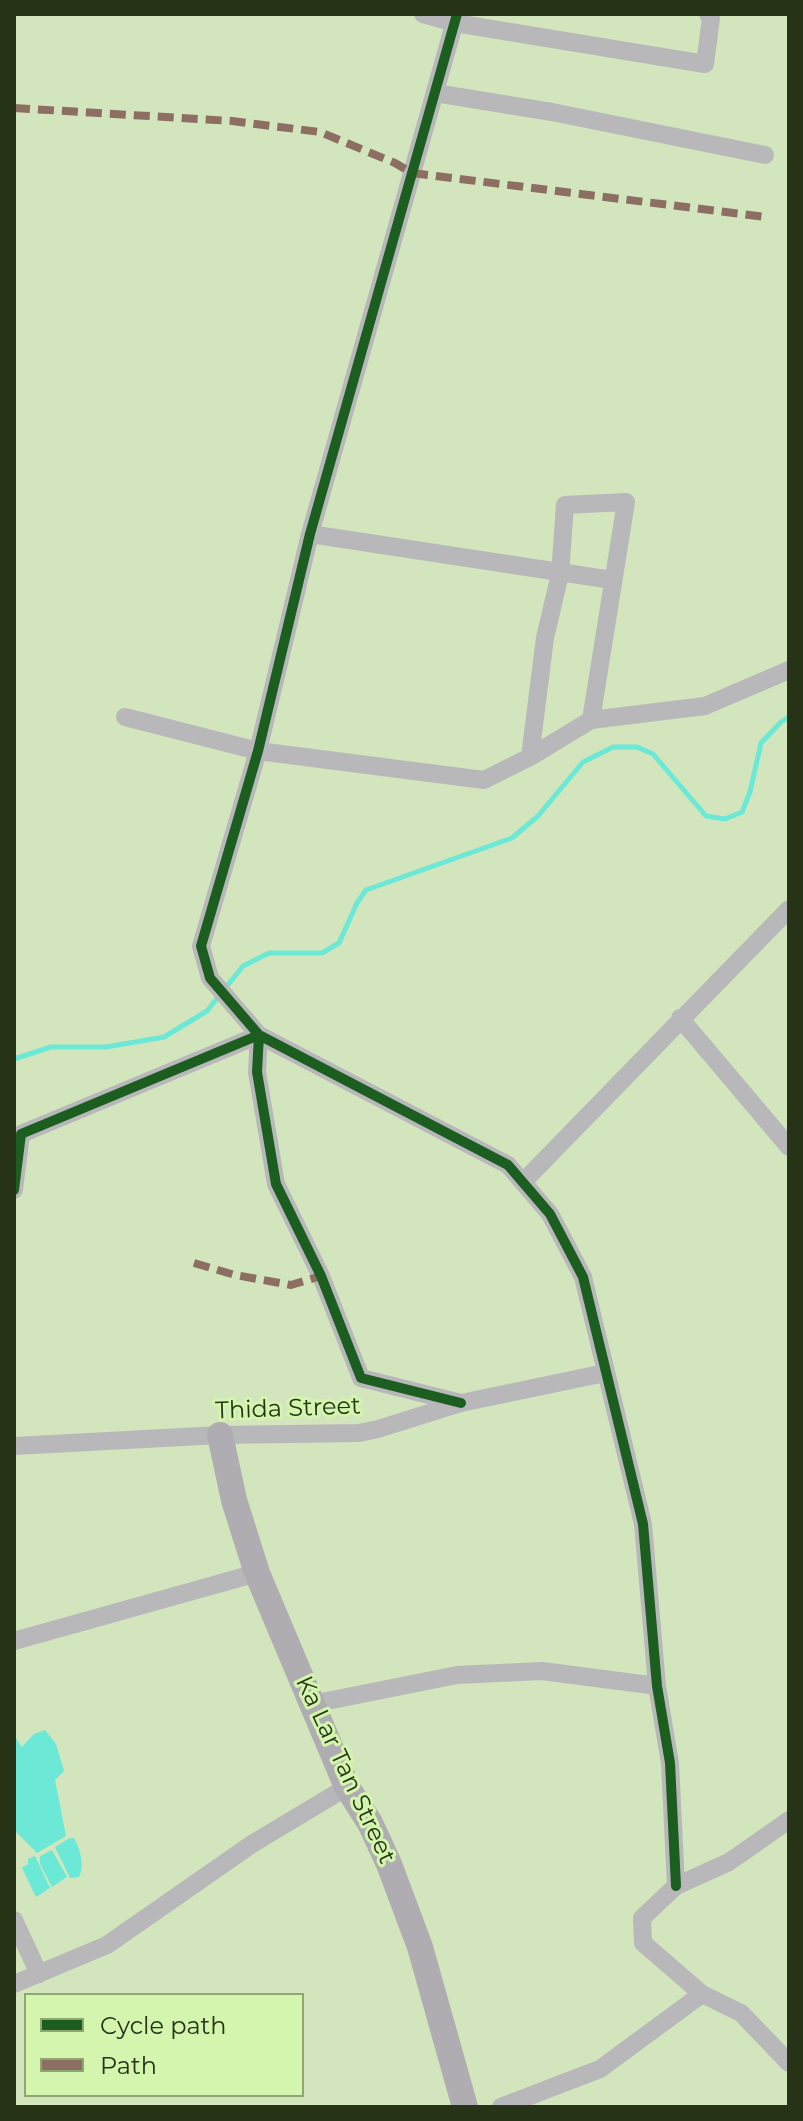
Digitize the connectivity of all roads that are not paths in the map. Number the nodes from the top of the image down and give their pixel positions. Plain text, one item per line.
1 (423, 14) edge
2 (708, 14) edge
3 (456, 19) edge
4 (435, 93) junction
5 (765, 155) dead end
6 (310, 534) junction
7 (560, 574) junction
8 (612, 580) junction
9 (789, 670) edge
10 (125, 717) dead end
11 (591, 720) junction
12 (258, 751) junction
13 (530, 757) junction
14 (789, 909) edge
15 (680, 1018) junction
16 (259, 1035) junction
17 (789, 1147) edge
18 (524, 1181) junction
19 (14, 1190) edge
20 (605, 1373) junction
21 (461, 1403) junction
22 (220, 1435) junction
23 (14, 1446) edge
24 (257, 1573) junction
25 (14, 1641) edge
26 (657, 1686) junction
27 (312, 1704) junction
28 (347, 1787) junction
29 (789, 1820) edge
30 (676, 1886) junction
31 (14, 1920) edge
32 (39, 1974) junction
33 (14, 1984) edge
34 (702, 1994) junction
35 (789, 2063) edge
36 (465, 2107) edge
37 (501, 2107) edge

1 - 3 street
2 - 3 street
3 - 4 street
4 - 5 street
4 - 6 street
6 - 7 street
6 - 12 street
7 - 8 street
7 - 8 street
7 - 13 street
8 - 11 street
9 - 11 street
10 - 12 street
11 - 13 street
12 - 13 street
12 - 16 street
14 - 15 street
15 - 17 street
15 - 18 street
16 - 18 street
16 - 19 street
16 - 21 street
18 - 20 street
20 - 21 street, Thida Street
20 - 26 street
21 - 22 street, Thida Street
22 - 23 street, Thida Street
22 - 24 street, Ka Lar Tan Street
24 - 25 street
24 - 27 street, Ka Lar Tan Street
26 - 27 street
26 - 30 street
27 - 28 street, Ka Lar Tan Street
28 - 32 street
28 - 36 street, Ka Lar Tan Street
29 - 30 street
30 - 34 street
31 - 32 street
32 - 33 street
34 - 35 street
34 - 37 street

